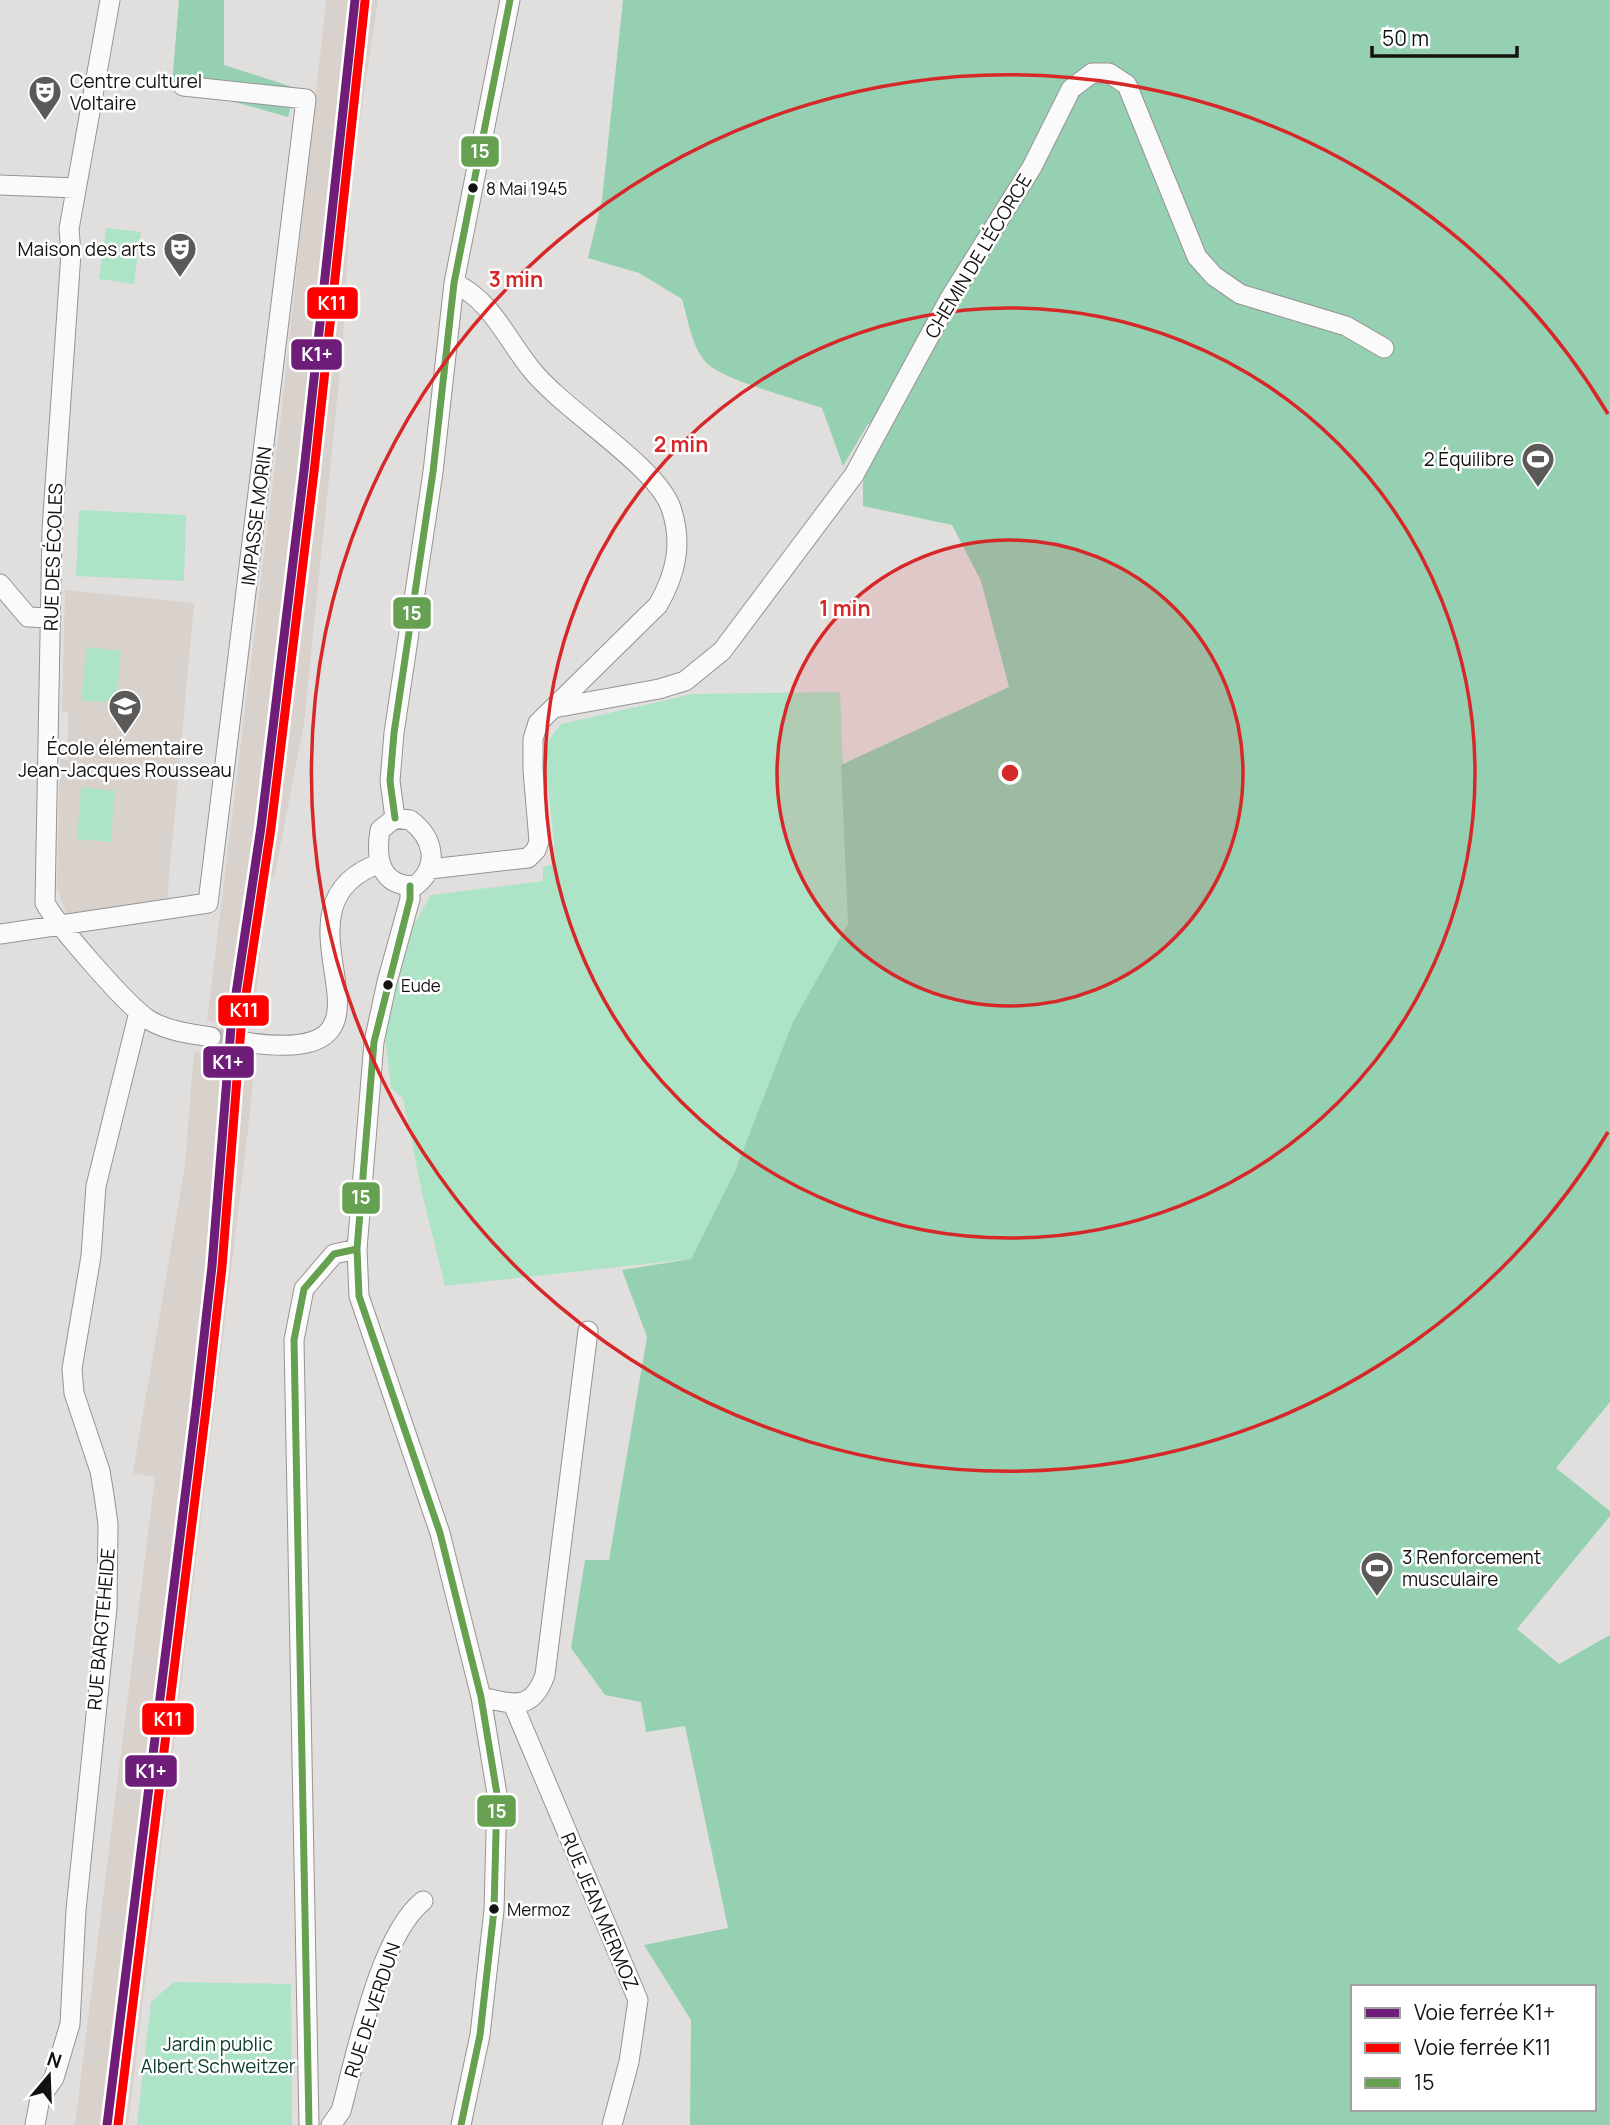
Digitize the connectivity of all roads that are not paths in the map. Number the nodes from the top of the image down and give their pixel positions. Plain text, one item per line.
1 (110, 0) edge
2 (510, 0) edge
3 (183, 86) dead end
4 (0, 185) edge
5 (76, 188) junction
6 (454, 283) junction
7 (1384, 348) dead end
8 (0, 584) edge
9 (51, 618) junction
10 (554, 708) junction
11 (395, 818) junction
12 (380, 863) junction
13 (430, 869) junction
14 (410, 886) junction
15 (58, 924) junction
16 (0, 934) edge
17 (139, 1012) junction
18 (211, 1037) tunnel mouth
19 (243, 1042) tunnel mouth
20 (357, 1249) junction
21 (589, 1331) dead end
22 (481, 1696) junction
23 (513, 1704) junction
24 (423, 1901) dead end
25 (35, 2125) edge
26 (309, 2125) edge
27 (331, 2125) edge
28 (461, 2125) edge
29 (612, 2125) edge

1 - 5 street, RUE DES ÉCOLES
2 - 6 street
3 - 15 street, IMPASSE MORIN
4 - 5 street
5 - 9 street, RUE DES ÉCOLES
6 - 10 street
6 - 11 street
7 - 10 street, CHEMIN DE L'ÉCORCE
8 - 9 street
9 - 15 street, RUE DES ÉCOLES
10 - 13 street
11 - 12 street
11 - 13 street
12 - 14 street
12 - 19 street
13 - 14 street
14 - 20 street
15 - 16 street
15 - 17 street, RUE DES ÉCOLES
17 - 18 street, RUE DES ÉCOLES
17 - 25 street, RUE BARGTEHEIDE
20 - 22 street
20 - 26 street
21 - 23 street
22 - 23 street
22 - 28 street
23 - 29 street, RUE JEAN MERMOZ
24 - 27 street, RUE DE VERDUN

